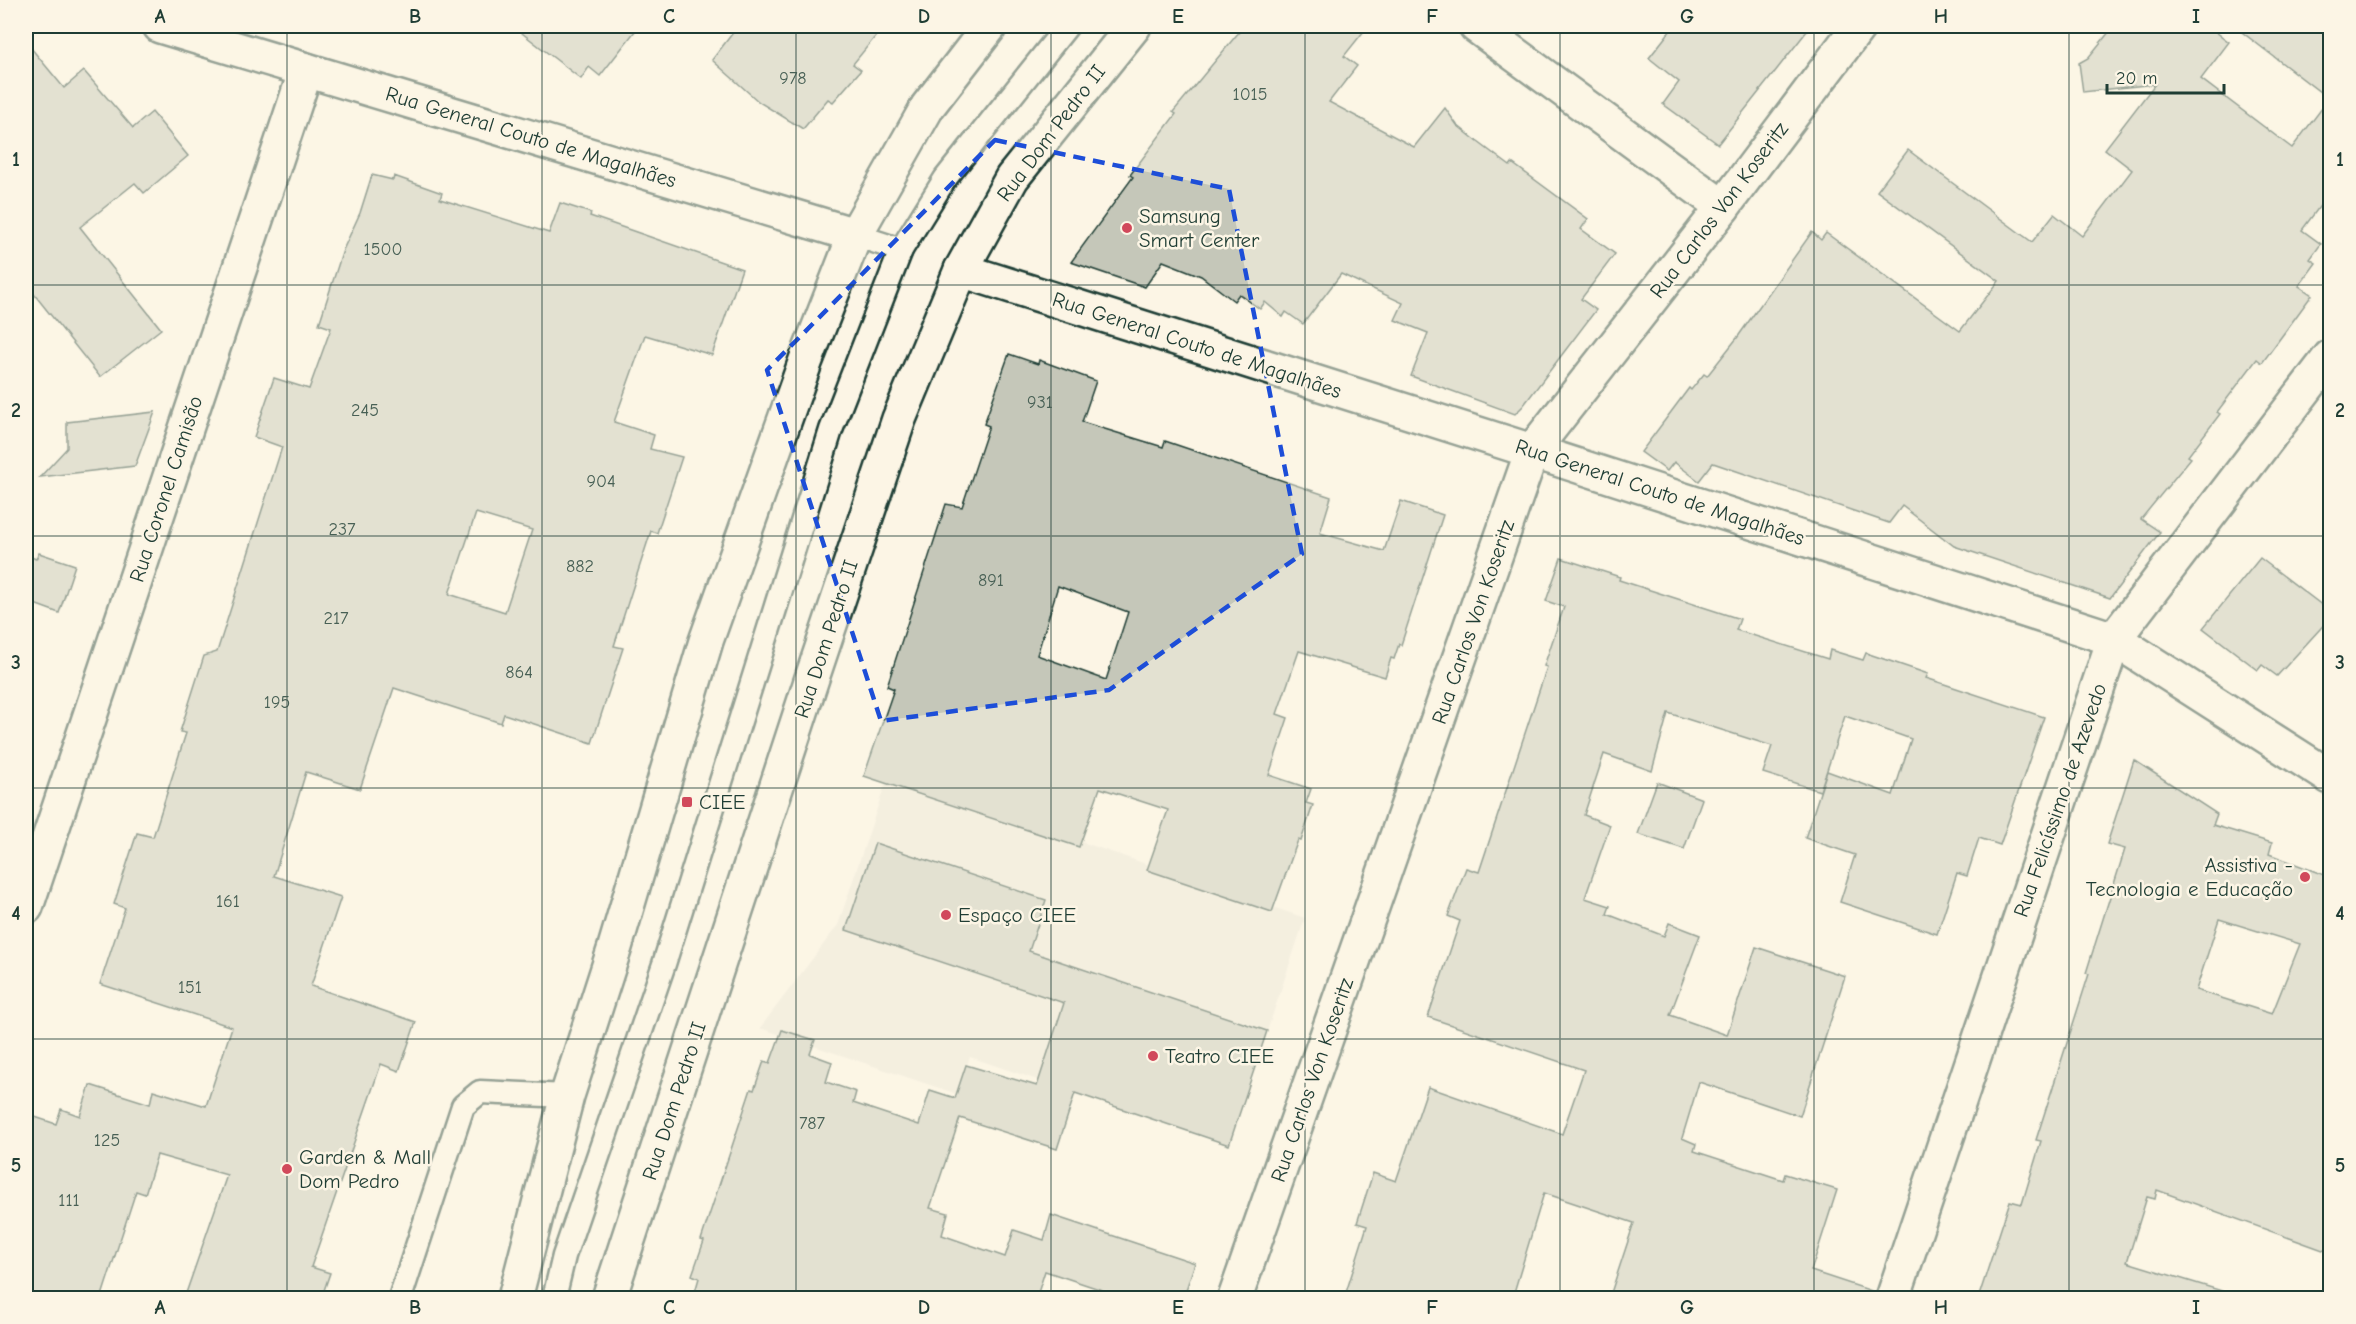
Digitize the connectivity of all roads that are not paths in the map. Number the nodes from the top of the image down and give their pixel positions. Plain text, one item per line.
1 (160, 26) edge
2 (990, 26) edge
3 (1067, 26) edge
4 (1134, 26) edge
5 (1476, 26) edge
6 (1859, 26) edge
7 (197, 31) edge
8 (306, 70) junction
9 (1723, 207) junction
10 (855, 235) junction
11 (902, 250) junction
12 (961, 270) junction
13 (2331, 357) edge
14 (1533, 451) junction
15 (2114, 639) junction
16 (2331, 777) edge
17 (26, 908) edge
18 (567, 1096) junction
19 (400, 1299) edge
20 (515, 1299) edge
21 (554, 1299) edge
22 (609, 1299) edge
23 (1235, 1299) edge
24 (1893, 1299) edge

1 - 7 street, Rua General Couto de Magalhães
2 - 10 street
3 - 11 lane
4 - 12 street, Rua Dom Pedro II
5 - 9 street
6 - 9 street, Rua Carlos Von Koseritz
7 - 8 street, Rua General Couto de Magalhães
8 - 10 street, Rua General Couto de Magalhães
8 - 17 street, Rua Coronel Camisão
9 - 14 street, Rua Carlos Von Koseritz
10 - 11 lane, Rua General Couto de Magalhães
10 - 18 street
11 - 21 lane
12 - 14 street, Rua General Couto de Magalhães
12 - 22 street, Rua Dom Pedro II
13 - 15 street, Rua Felicíssimo de Azevedo
14 - 15 street, Rua General Couto de Magalhães
14 - 23 street, Rua Carlos Von Koseritz
15 - 16 street, Rua General Couto de Magalhães
15 - 24 street, Rua Felicíssimo de Azevedo
18 - 19 lane
18 - 20 street

